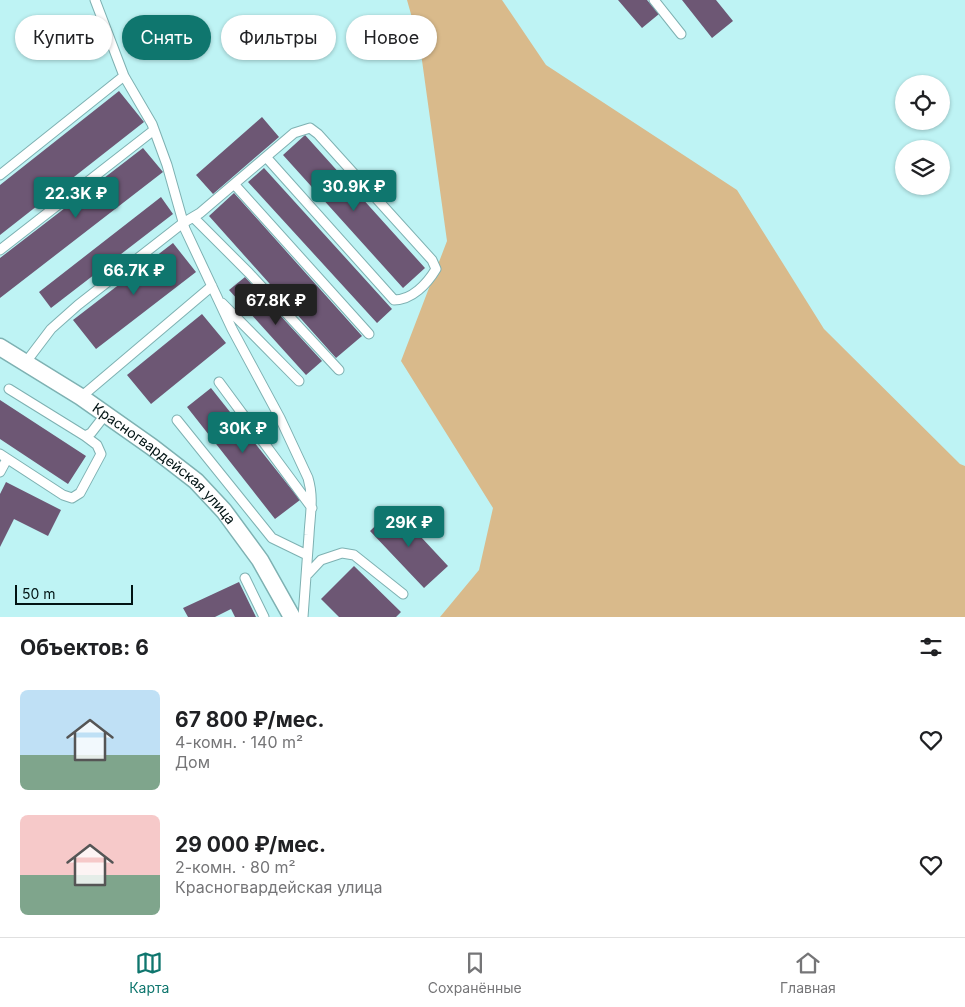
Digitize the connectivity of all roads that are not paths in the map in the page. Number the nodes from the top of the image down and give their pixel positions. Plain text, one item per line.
1 (95, 0) edge
2 (654, 0) edge
3 (681, 34) dead end
4 (124, 76) junction
5 (154, 130) junction
6 (266, 157) junction
7 (0, 175) edge
8 (234, 184) junction
9 (193, 217) junction
10 (184, 223) junction
11 (0, 250) edge
12 (212, 286) junction
13 (220, 301) junction
14 (369, 334) dead end
15 (0, 346) edge
16 (26, 362) junction
17 (339, 370) dead end
18 (299, 381) dead end
19 (219, 382) dead end
20 (9, 389) dead end
21 (81, 397) junction
22 (106, 415) junction
23 (177, 420) dead end
24 (85, 436) junction
25 (4, 456) edge
26 (0, 472) edge
27 (312, 509) junction
28 (307, 556) junction
29 (306, 576) junction
30 (246, 578) dead end
31 (403, 594) dead end
32 (264, 617) edge
33 (292, 617) edge
34 (303, 617) edge

1 - 4 lane
2 - 3 lane
4 - 5 lane
4 - 7 lane
5 - 10 lane
5 - 11 lane
6 - 6 lane
6 - 8 lane
8 - 9 lane
8 - 14 lane
9 - 10 lane
9 - 17 lane
10 - 12 lane
10 - 16 lane
12 - 13 lane
12 - 21 lane
13 - 18 lane
13 - 27 lane
15 - 16 street, Красногвардейская улица
16 - 21 street, Красногвардейская улица
19 - 27 lane
20 - 24 lane
21 - 22 street, Красногвардейская улица
22 - 24 lane
22 - 33 street, Красногвардейская улица
23 - 28 lane
24 - 25 lane
25 - 26 lane
27 - 28 lane
28 - 29 lane
29 - 31 lane
29 - 34 lane
30 - 32 lane

